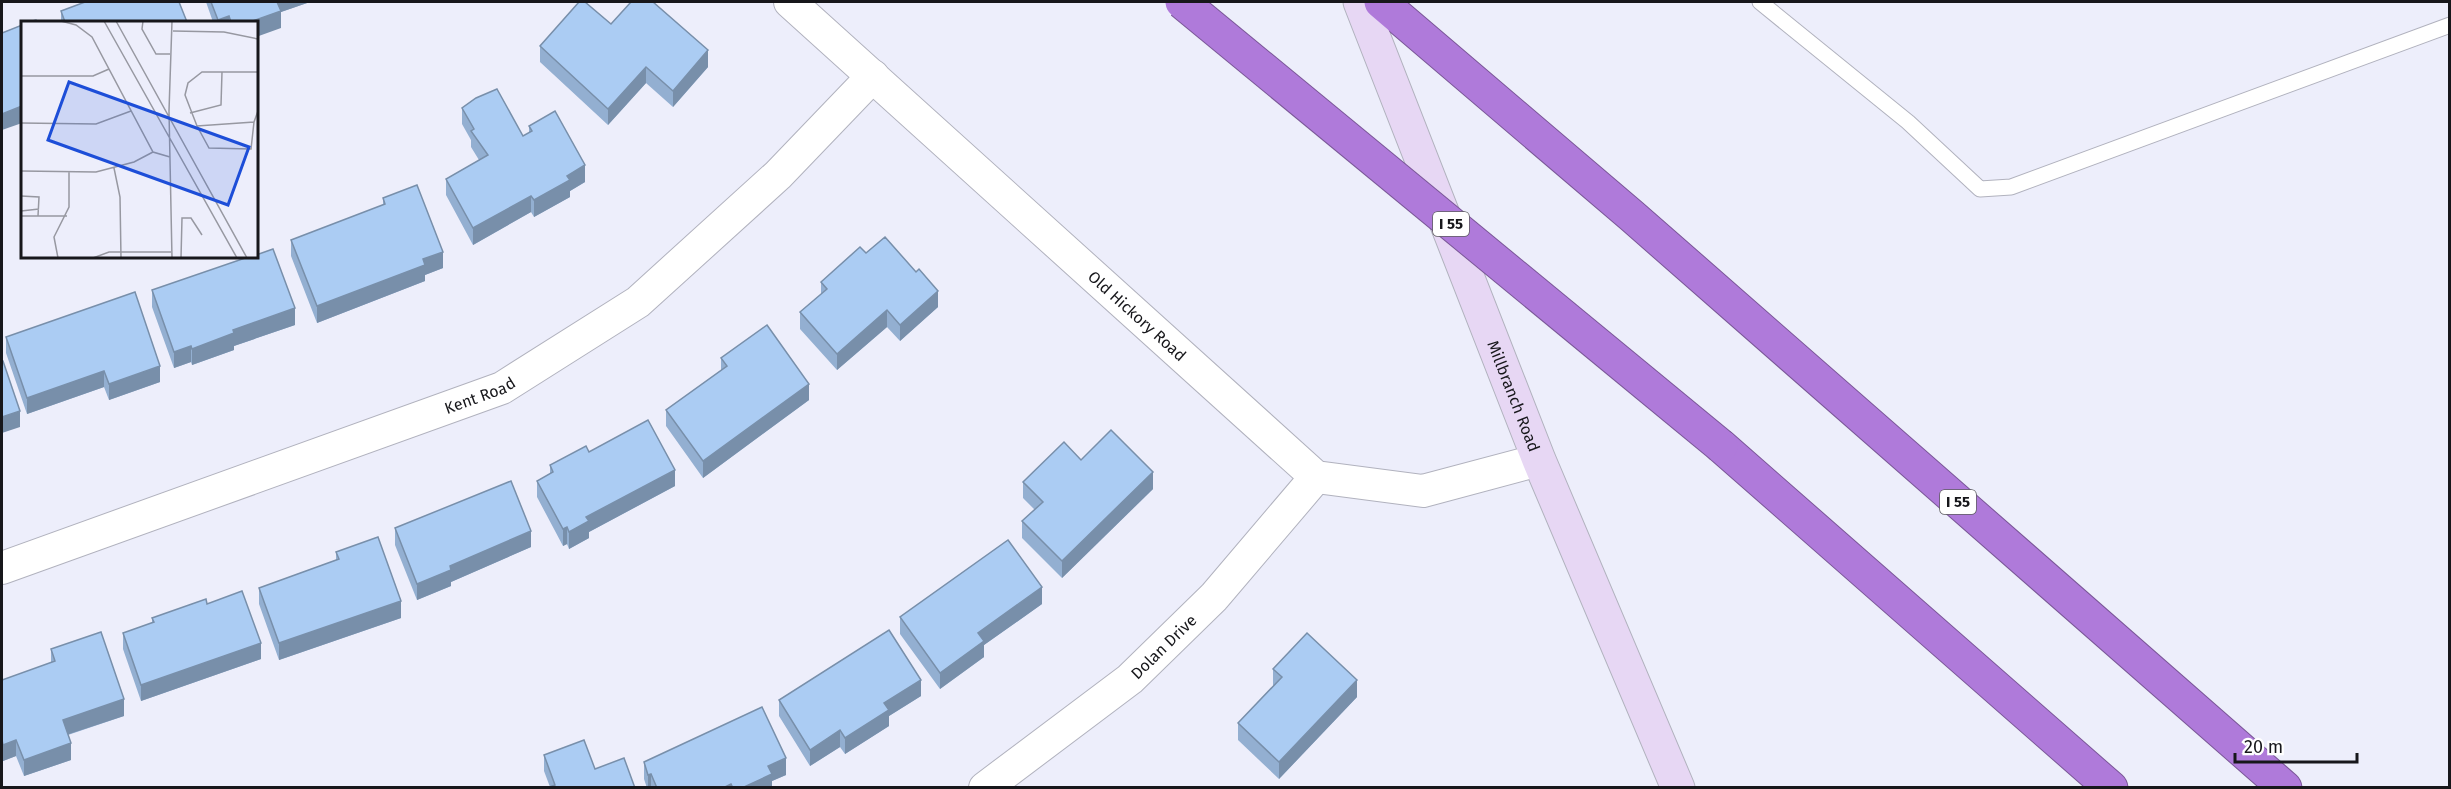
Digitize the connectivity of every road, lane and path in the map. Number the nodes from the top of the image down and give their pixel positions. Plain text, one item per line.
1 (789, 2) edge
2 (1182, 2) edge
3 (1360, 2) edge
4 (1381, 2) edge
5 (1760, 2) edge
6 (2450, 25) edge
7 (873, 76) junction
8 (1539, 460) junction
9 (1317, 477) junction
10 (2, 568) edge
11 (985, 788) edge
12 (1678, 788) edge
13 (2111, 788) edge
14 (2284, 788) edge

1 - 7 street, Old Hickory Road
2 - 13 highway, I 55, bridge
3 - 8 main road, Millbranch Road
4 - 14 highway, I 55
5 - 6 lane
7 - 9 street, Old Hickory Road
7 - 10 street, Kent Road
8 - 9 street
8 - 12 main road, Millbranch Road
9 - 11 street, Dolan Drive

